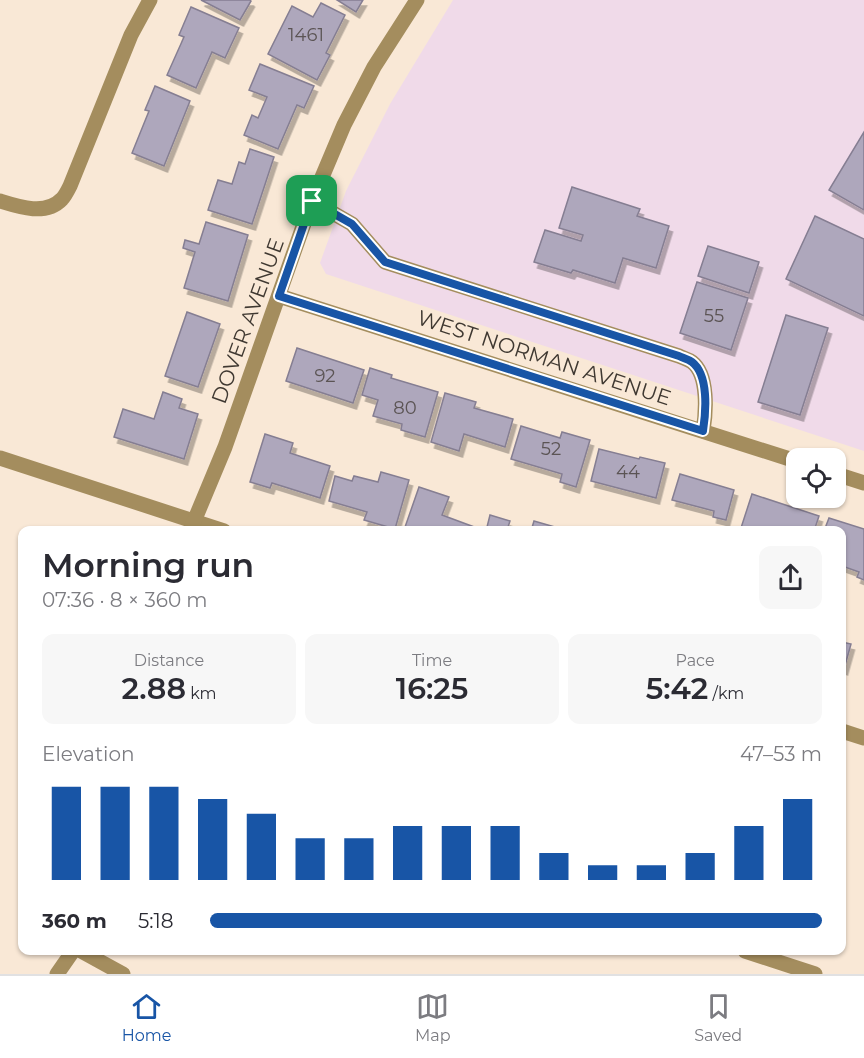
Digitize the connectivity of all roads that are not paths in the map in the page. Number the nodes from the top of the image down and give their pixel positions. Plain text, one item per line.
1 (150, 0) edge
2 (417, 0) edge
3 (0, 201) edge
4 (312, 201) junction
5 (279, 296) junction
6 (703, 431) junction
7 (0, 458) edge
8 (786, 458) edge
9 (846, 477) edge
10 (864, 483) edge
11 (192, 526) edge
12 (846, 732) edge
13 (864, 738) edge
14 (70, 955) edge
15 (88, 955) edge
16 (757, 955) edge
17 (57, 974) edge
18 (123, 974) edge
19 (815, 974) edge

1 - 3 street
2 - 4 street, DOVER AVENUE
4 - 5 street, DOVER AVENUE
4 - 6 street
5 - 6 street, WEST NORMAN AVENUE
5 - 11 street, DOVER AVENUE
6 - 8 street, WEST NORMAN AVENUE
7 - 11 street
9 - 10 street
12 - 13 street
14 - 17 street
15 - 18 street
16 - 19 street

